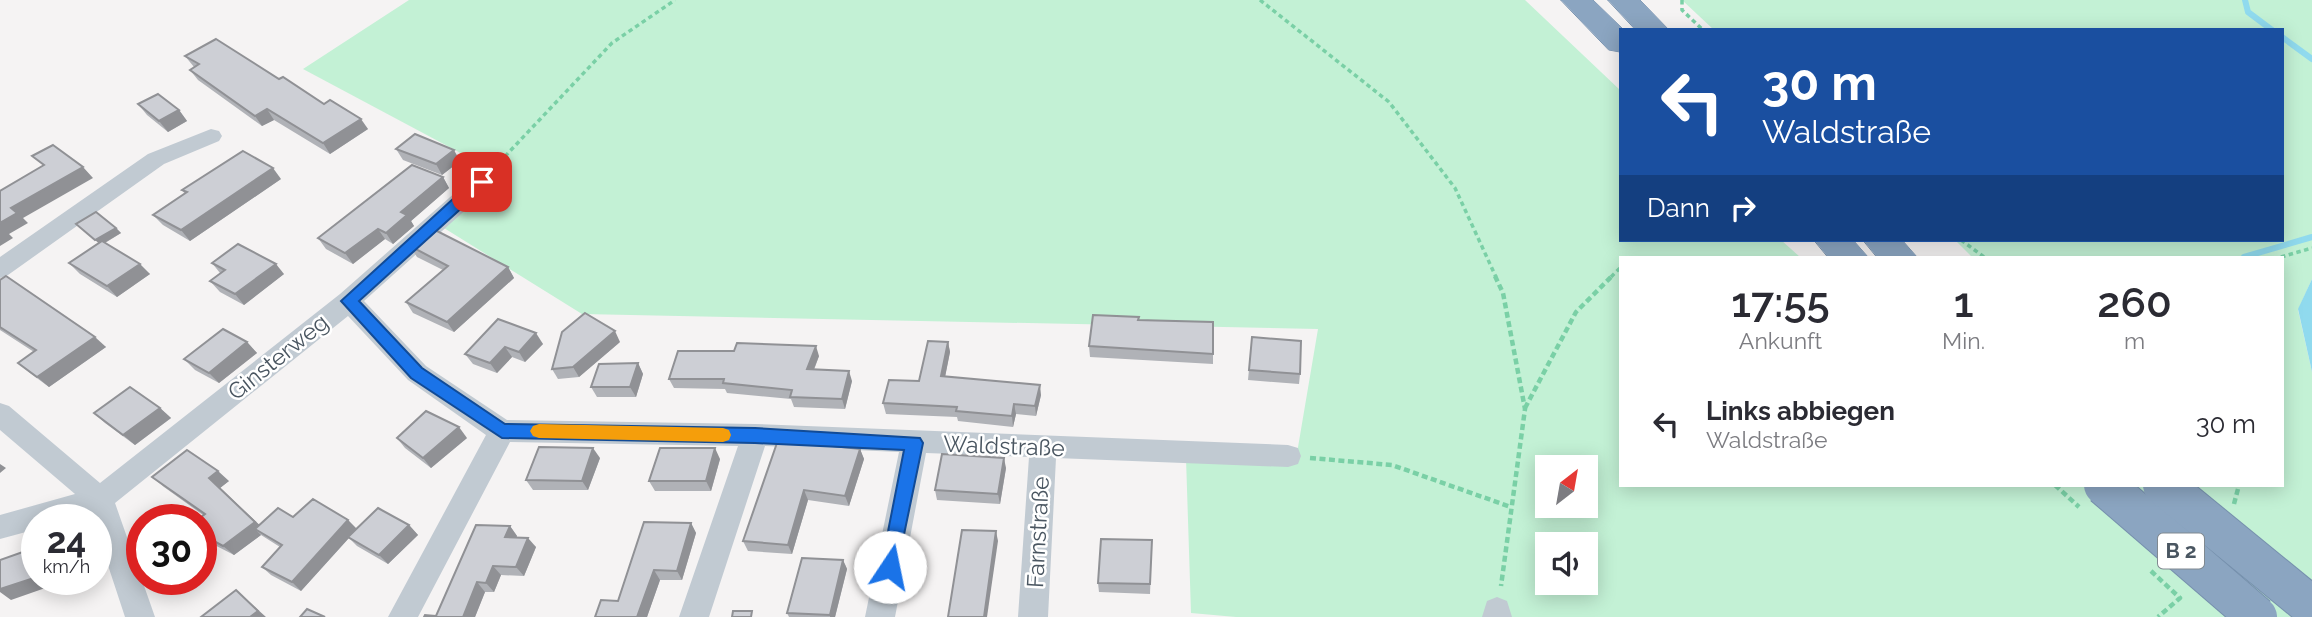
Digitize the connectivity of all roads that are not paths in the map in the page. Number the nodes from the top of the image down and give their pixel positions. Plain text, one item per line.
1 (1576, 0) edge
2 (1623, 0) edge
3 (1652, 28) edge
4 (1619, 42) edge
5 (211, 136) dead end
6 (482, 182) road end
7 (1832, 242) edge
8 (1882, 242) edge
9 (1849, 256) edge
10 (1898, 256) edge
11 (0, 269) edge
12 (349, 301) junction
13 (0, 414) edge
14 (502, 431) junction
15 (755, 435) junction
16 (914, 443) junction
17 (1043, 447) junction
18 (1288, 456) road end
19 (2165, 487) edge
20 (2094, 498) edge
21 (100, 499) junction
22 (0, 527) edge
23 (2312, 607) edge
24 (140, 617) edge
25 (404, 617) edge
26 (694, 617) edge
27 (880, 617) edge
28 (1033, 617) edge
29 (2257, 617) edge

1 - 4 highway
2 - 3 highway
5 - 11 street
6 - 12 street, Ginsterweg
7 - 9 highway
8 - 10 highway
12 - 14 street
12 - 21 street, Ginsterweg
13 - 21 street
14 - 15 street, Waldstraße
14 - 25 street
15 - 16 street, Waldstraße
15 - 26 street
16 - 17 street, Waldstraße
16 - 27 street
17 - 18 street, Waldstraße
17 - 28 street, Farnstraße
19 - 23 highway, B 2, bridge
20 - 29 highway, B 2, bridge
21 - 22 street
21 - 24 street

